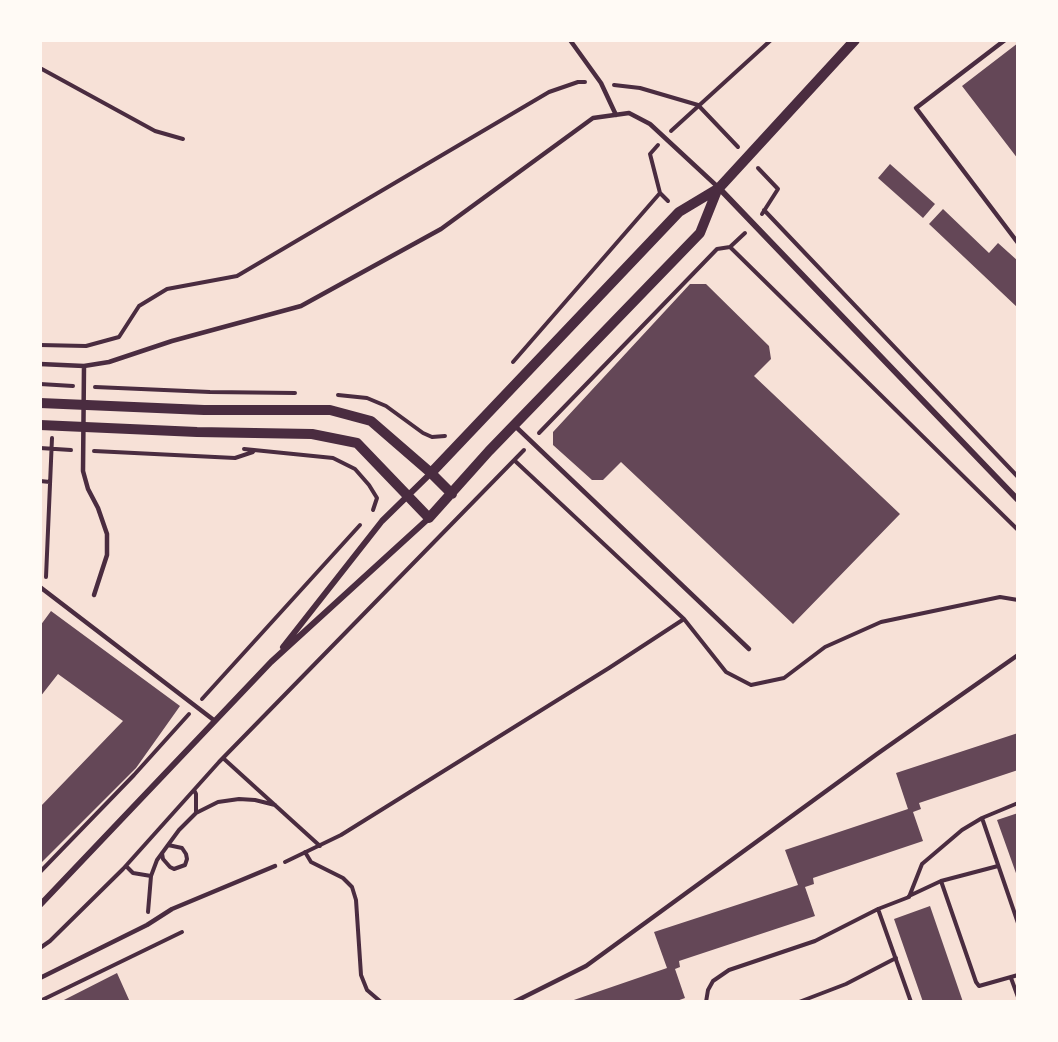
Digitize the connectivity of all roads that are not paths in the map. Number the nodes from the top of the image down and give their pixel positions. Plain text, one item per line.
1 (570, 40) edge
2 (855, 40) edge
3 (1005, 40) edge
4 (616, 115) junction
5 (719, 188) junction
6 (1017, 243) edge
7 (40, 364) edge
8 (84, 366) junction
9 (40, 403) edge
10 (40, 424) edge
11 (514, 425) junction
12 (431, 473) junction
13 (452, 494) junction
14 (408, 495) junction
15 (1017, 500) edge
16 (429, 518) junction
17 (40, 586) edge
18 (94, 595) dead end
19 (748, 649) dead end
20 (1017, 655) edge
21 (271, 662) junction
22 (215, 721) junction
23 (275, 866) road end
24 (40, 905) edge
25 (40, 978) edge
26 (514, 1002) edge

1 - 4 lane
2 - 5 street
3 - 6 lane
4 - 5 lane
4 - 8 lane
5 - 11 street
5 - 12 street
5 - 15 street
7 - 8 lane
8 - 18 lane
9 - 12 street
10 - 14 street
11 - 13 street
11 - 19 lane
12 - 13 street
12 - 14 street
13 - 16 street
14 - 16 street
14 - 21 street
16 - 21 street
17 - 22 lane
20 - 26 lane
21 - 22 street
22 - 24 street
23 - 25 lane

